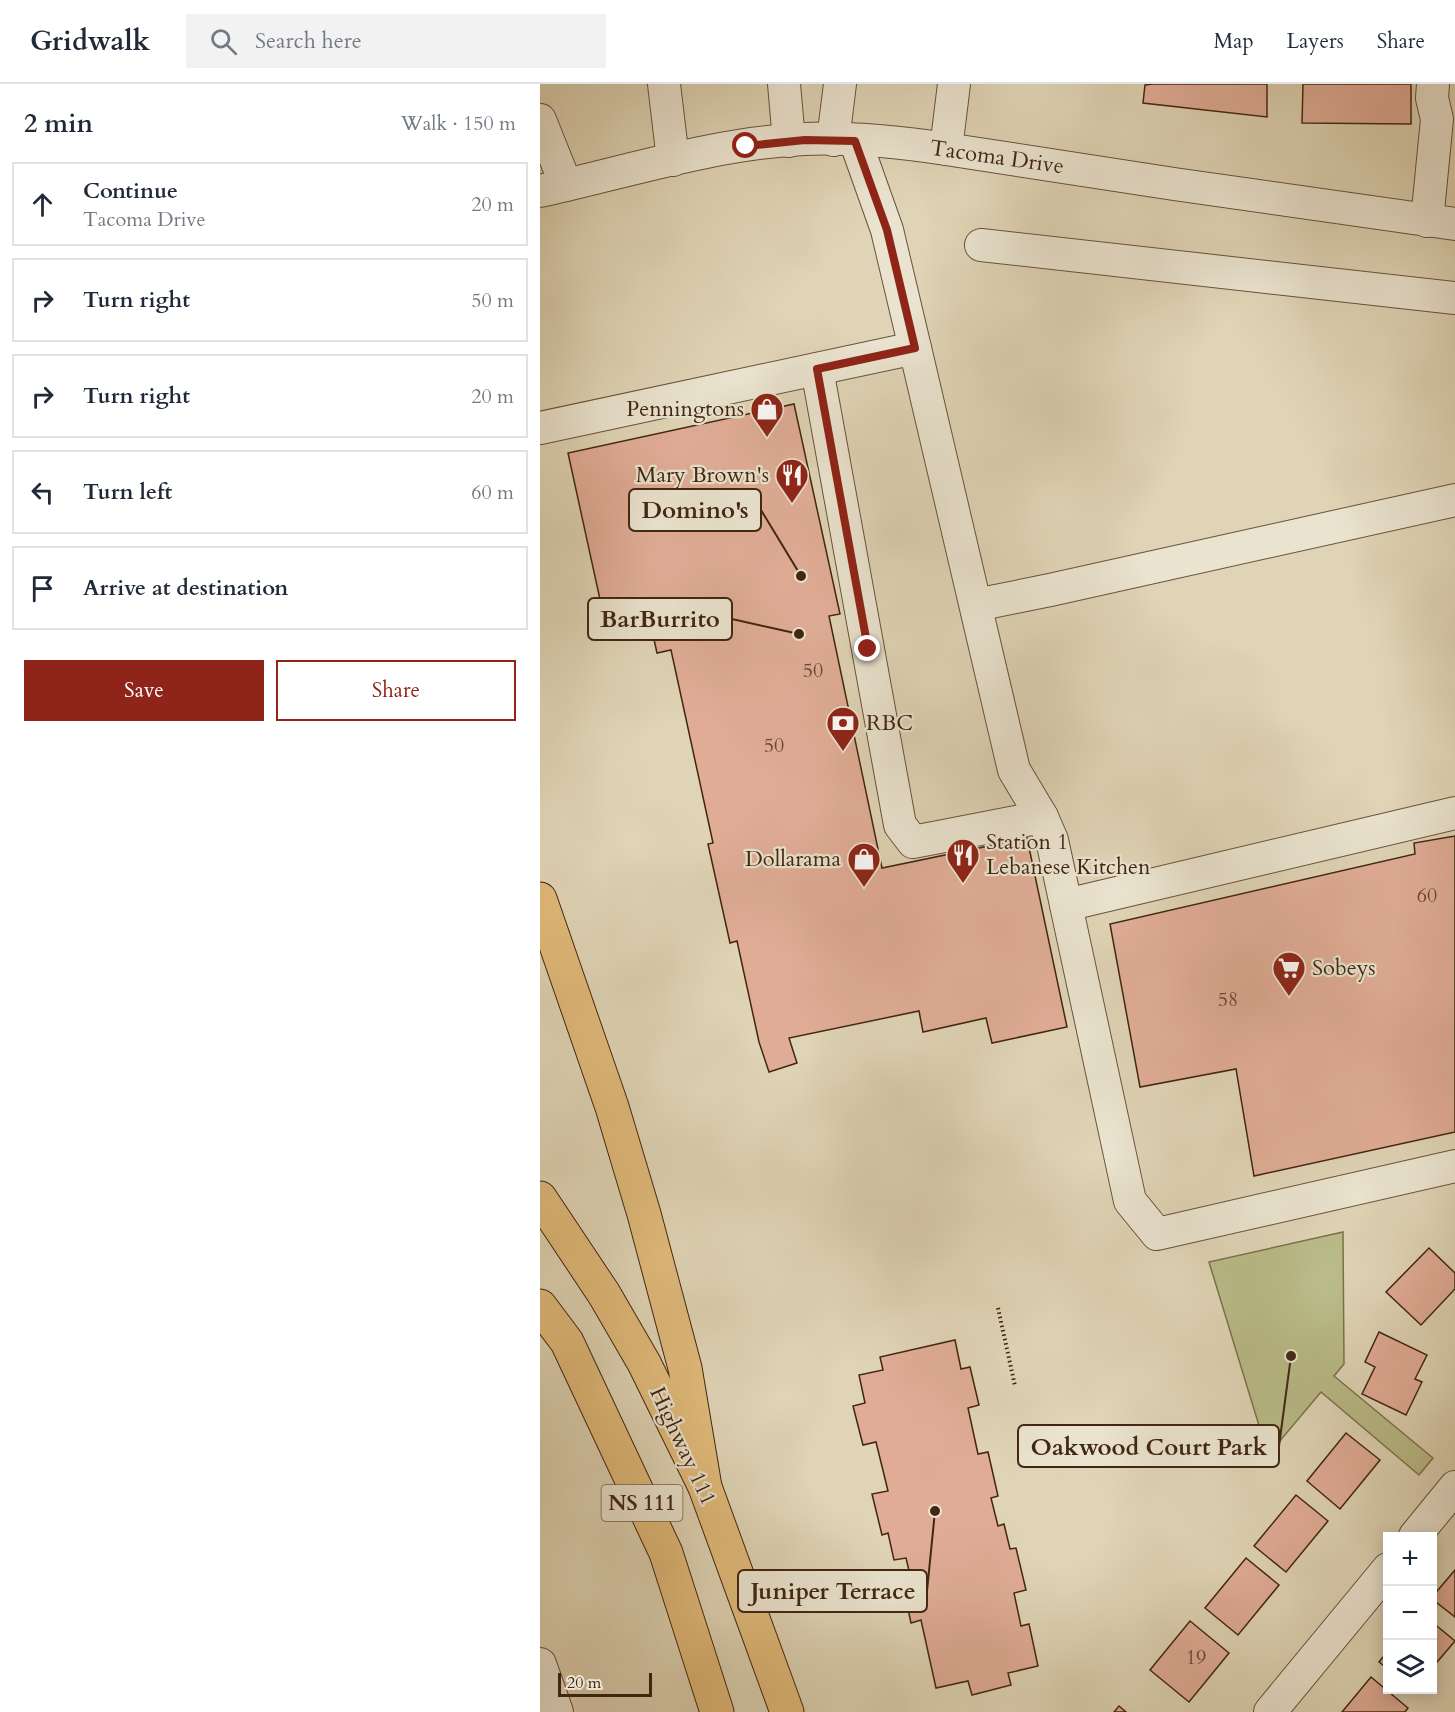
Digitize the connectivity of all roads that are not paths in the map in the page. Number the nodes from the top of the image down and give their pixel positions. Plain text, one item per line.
1 (664, 84) edge
2 (784, 84) edge
3 (840, 84) edge
4 (954, 84) edge
5 (1433, 84) edge
6 (1449, 84) edge
7 (540, 120) edge
8 (1443, 134) edge
9 (844, 140) junction
10 (789, 141) junction
11 (946, 149) junction
12 (673, 160) junction
13 (553, 188) edge
14 (1441, 222) edge
15 (981, 245) dead end
16 (1455, 298) edge
17 (915, 348) junction
18 (817, 369) junction
19 (540, 428) edge
20 (1455, 500) edge
21 (976, 605) junction
22 (1455, 813) edge
23 (1042, 817) junction
24 (540, 899) edge
25 (1066, 905) junction
26 (1455, 1166) edge
27 (540, 1198) edge
28 (540, 1306) edge
29 (705, 1487) junction
30 (1455, 1487) edge
31 (1417, 1532) edge
32 (1383, 1575) edge
33 (717, 1712) edge
34 (787, 1712) edge
35 (1270, 1712) edge

1 - 12 street
2 - 10 street
3 - 9 street
4 - 11 street
5 - 8 street
6 - 8 street
7 - 13 street
8 - 14 street
9 - 10 street, Tacoma Drive
9 - 11 street, Tacoma Drive
9 - 17 street
10 - 12 street, Tacoma Drive
11 - 14 street, Tacoma Drive
12 - 13 street, Tacoma Drive
15 - 16 street
17 - 18 street
17 - 21 street
18 - 19 street
18 - 23 street
20 - 21 street
21 - 23 street
22 - 25 street
23 - 25 street
24 - 29 highway
25 - 26 street
27 - 29 highway, Highway 111 / NS 111
28 - 33 highway, NS 111
29 - 34 highway, Highway 111 / NS 111
30 - 31 street
32 - 35 street

